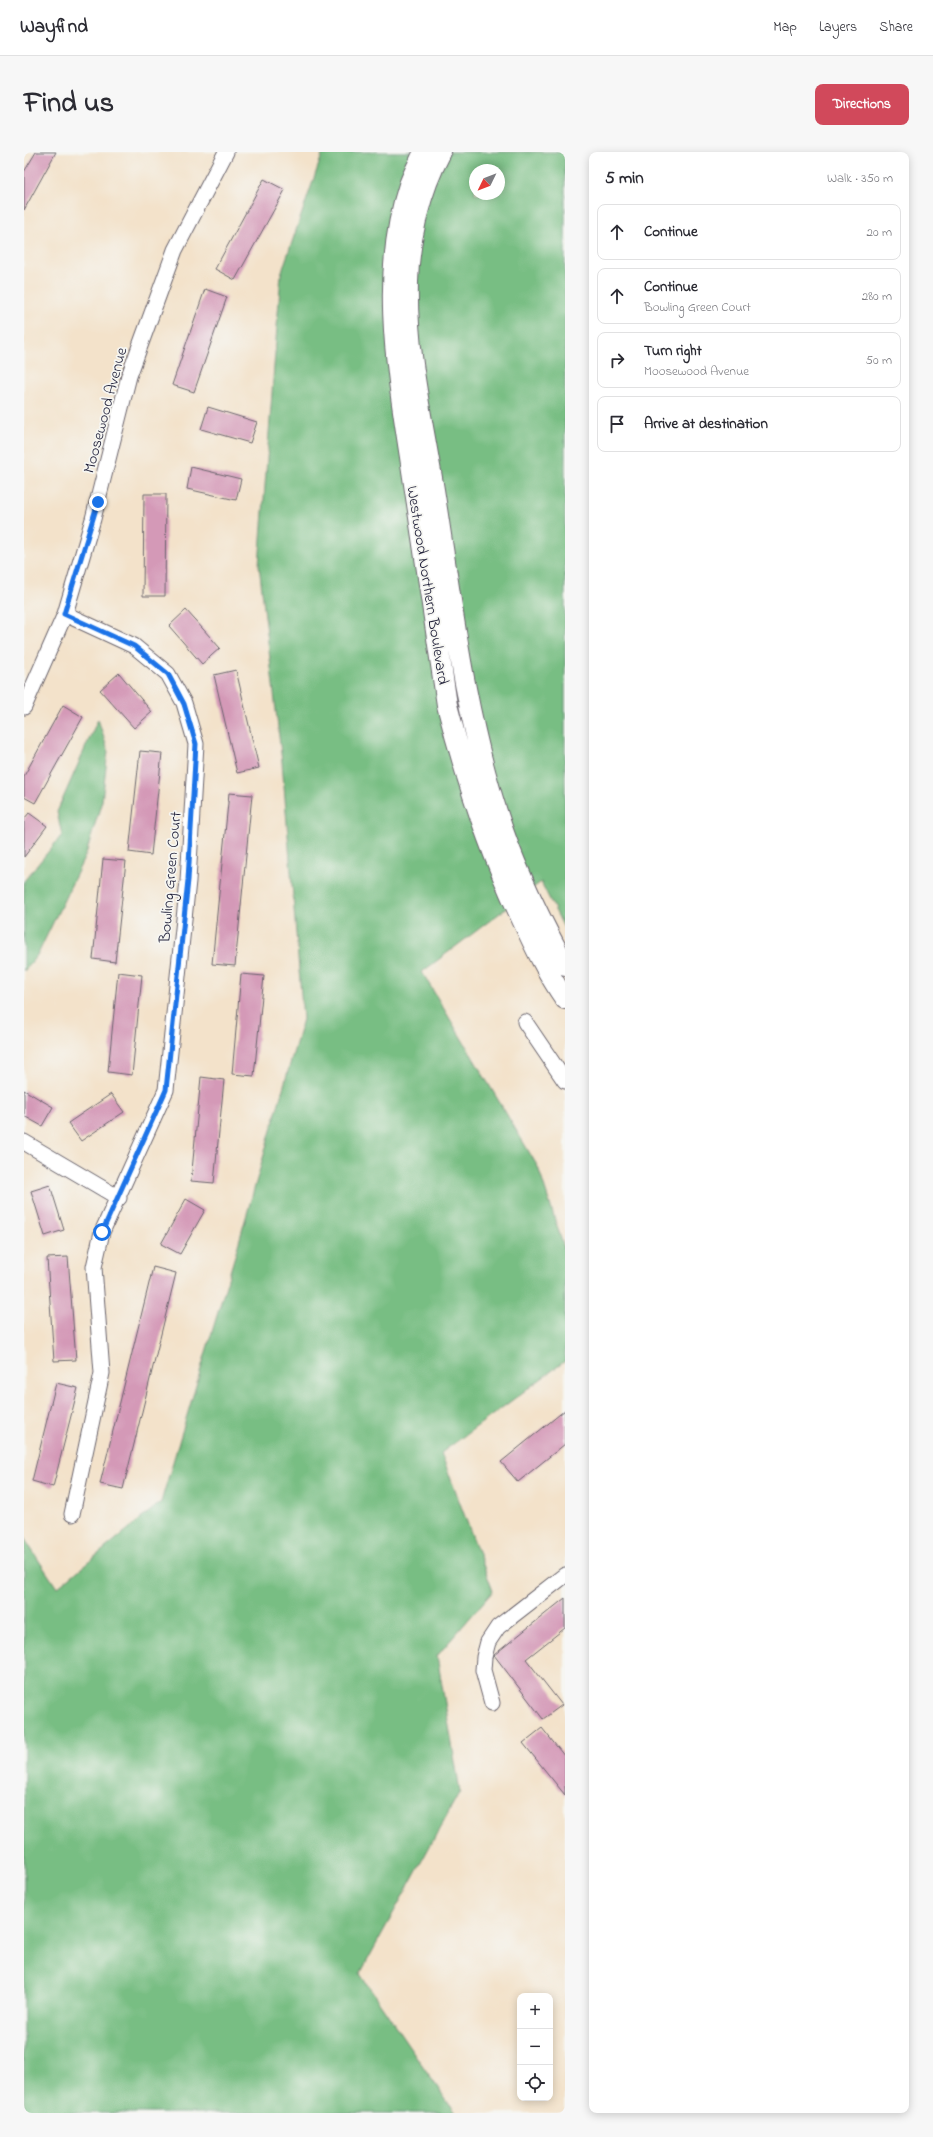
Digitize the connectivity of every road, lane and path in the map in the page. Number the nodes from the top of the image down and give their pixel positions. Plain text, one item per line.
1 (226, 152) edge
2 (424, 152) edge
3 (440, 152) edge
4 (64, 614) junction
5 (24, 707) edge
6 (565, 965) edge
7 (565, 999) edge
8 (525, 1022) dead end
9 (565, 1081) edge
10 (24, 1142) edge
11 (119, 1198) junction
12 (72, 1514) dead end
13 (565, 1575) edge
14 (492, 1703) dead end

1 - 4 street, Moosewood Avenue
2 - 7 main road, Westwood Northern Boulevard
3 - 6 main road, Westwood Northern Boulevard
4 - 5 street, Moosewood Avenue
4 - 11 street, Bowling Green Court
8 - 9 street
10 - 11 street
11 - 12 street, Bowling Green Court
13 - 14 street

